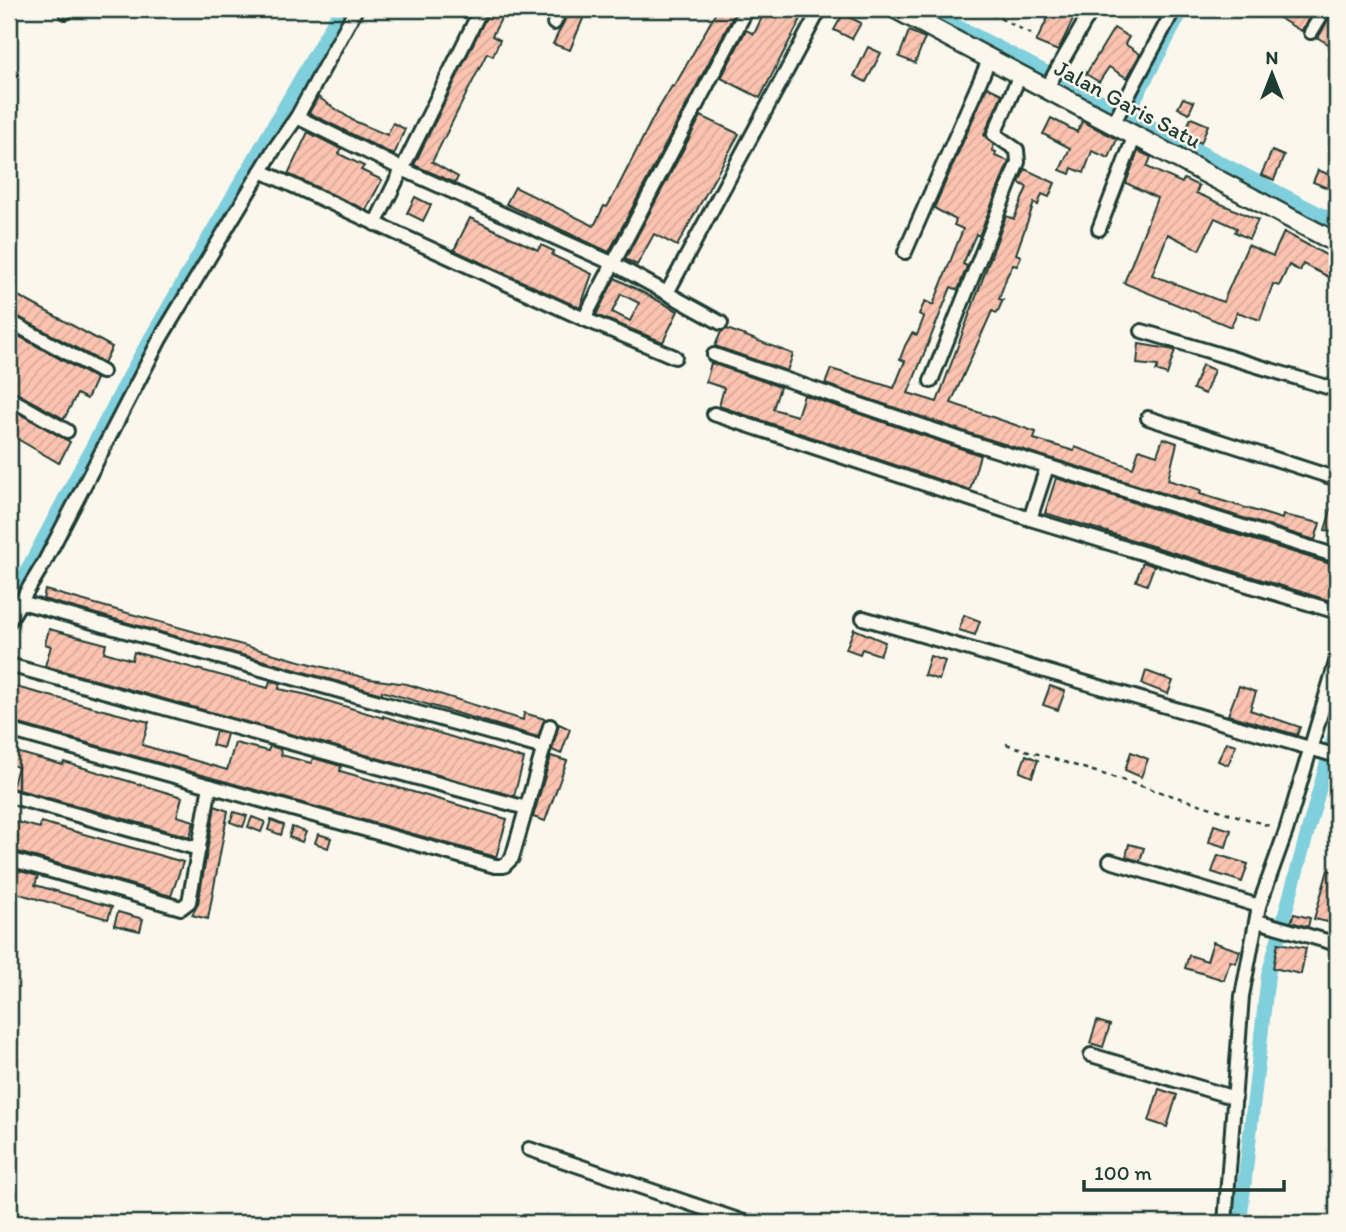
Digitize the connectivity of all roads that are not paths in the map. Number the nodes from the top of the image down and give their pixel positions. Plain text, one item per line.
1 (356, 9) edge
2 (481, 9) edge
3 (561, 9) edge
4 (747, 9) edge
5 (820, 9) edge
6 (896, 9) edge
7 (1092, 9) edge
8 (1174, 9) edge
9 (1325, 9) edge
10 (929, 17) edge
11 (554, 23) dead end
12 (1311, 32) dead end
13 (990, 58) junction
14 (1020, 75) junction
15 (1048, 85) junction
16 (297, 117) junction
17 (1115, 121) junction
18 (1135, 135) junction
19 (402, 169) junction
20 (261, 171) junction
21 (376, 224) junction
22 (1099, 229) dead end
23 (1337, 243) edge
24 (905, 252) dead end
25 (614, 264) junction
26 (667, 293) junction
27 (584, 319) junction
28 (9, 321) edge
29 (721, 323) dead end
30 (1142, 331) dead end
31 (714, 355) dead end
32 (675, 357) dead end
33 (102, 372) dead end
34 (931, 381) dead end
35 (1337, 390) edge
36 (9, 398) edge
37 (714, 414) dead end
38 (1148, 418) dead end
39 (67, 431) dead end
40 (1047, 467) junction
41 (1337, 479) edge
42 (1030, 519) junction
43 (1337, 556) edge
44 (21, 602) junction
45 (1337, 612) edge
46 (863, 618) dead end
47 (9, 621) edge
48 (1337, 659) edge
49 (9, 665) edge
50 (550, 726) dead end
51 (9, 730) edge
52 (544, 748) junction
53 (1312, 749) junction
54 (1335, 755) edge
55 (210, 786) junction
56 (9, 796) edge
57 (526, 808) junction
58 (199, 849) junction
59 (9, 859) edge
60 (1110, 861) dead end
61 (1259, 906) junction
62 (1257, 921) junction
63 (1337, 944) edge
64 (1091, 1055) dead end
65 (1235, 1098) junction
66 (529, 1149) dead end
67 (747, 1223) edge
68 (1225, 1223) edge

1 - 16 street
2 - 19 street
3 - 11 street
4 - 25 street
5 - 26 street
6 - 10 street, Jalan Garis Satu
7 - 15 street
8 - 17 street
9 - 12 street
10 - 13 street, Jalan Garis Satu
13 - 14 street, Jalan Garis Satu
13 - 24 street
14 - 15 street, Jalan Garis Satu
14 - 34 street
15 - 17 street, Jalan Garis Satu
16 - 19 street
16 - 20 street
17 - 18 street, Jalan Garis Satu
18 - 22 street
18 - 23 street, Jalan Garis Satu
19 - 21 street
19 - 25 street
20 - 21 street
20 - 44 street
21 - 27 street
25 - 26 street
25 - 27 street
26 - 29 street
27 - 32 street
28 - 33 street
30 - 35 street
31 - 40 street
36 - 39 street
37 - 42 street
38 - 41 street
40 - 42 street
40 - 43 street
42 - 45 street
44 - 47 street
44 - 52 street
46 - 53 street
48 - 53 street
49 - 57 street
50 - 52 street
51 - 55 street
52 - 57 street
53 - 54 street
53 - 61 street
55 - 57 street
55 - 58 street
56 - 58 street
58 - 59 street
60 - 61 street
61 - 62 street
62 - 63 street
62 - 65 street
64 - 65 street
65 - 68 street
66 - 67 street

